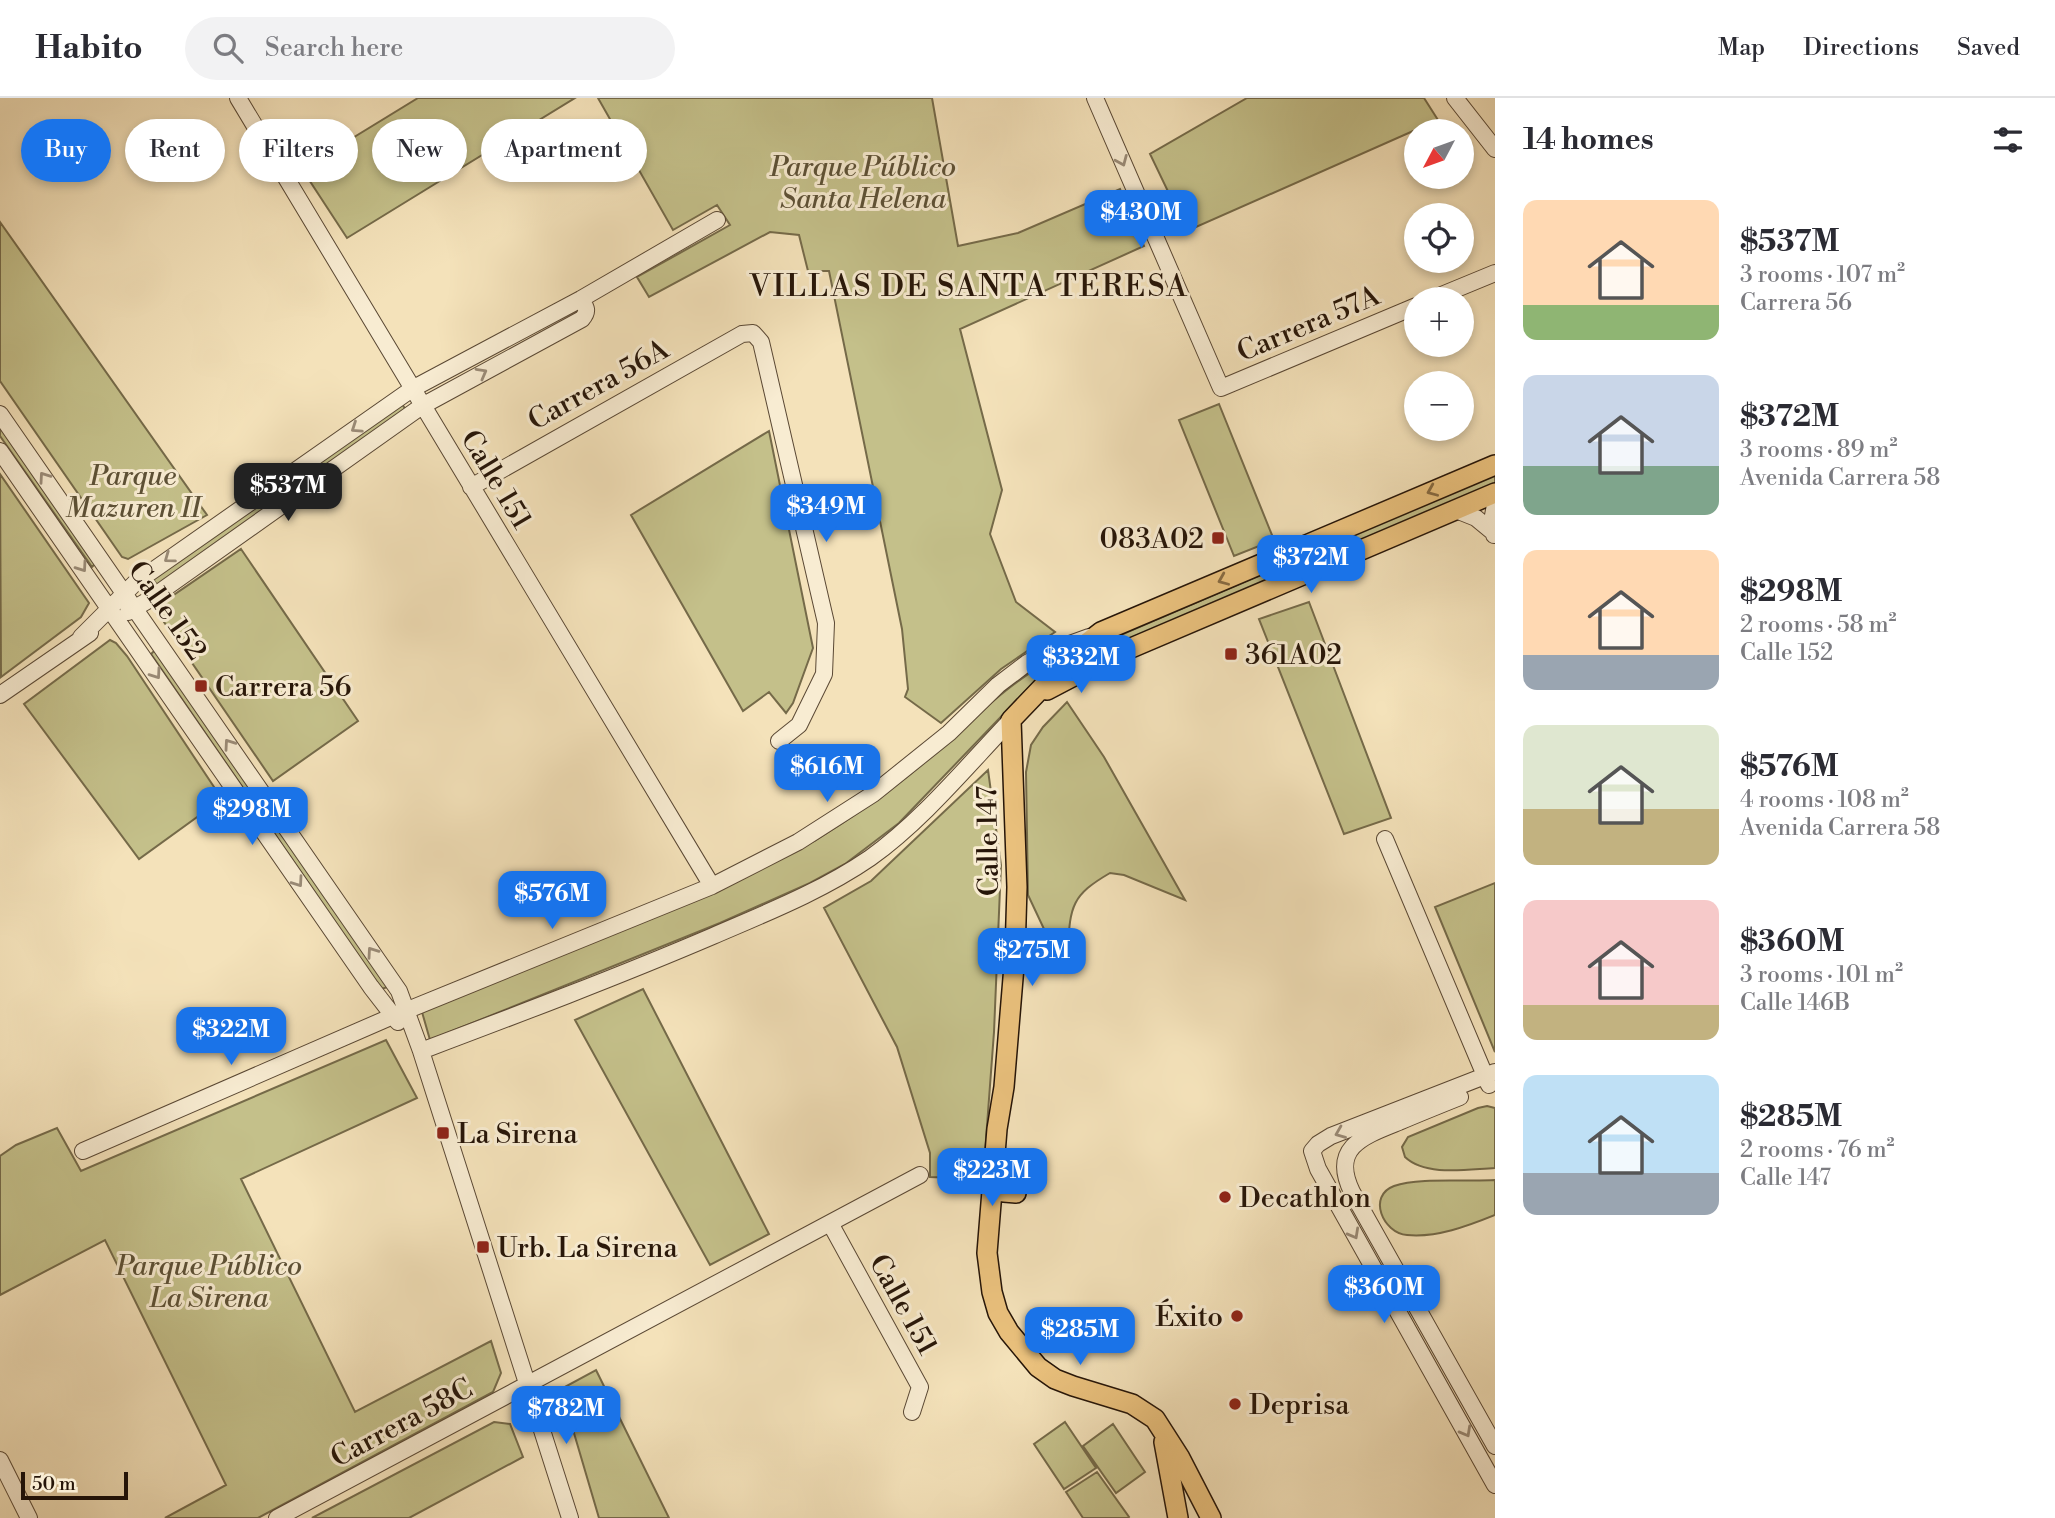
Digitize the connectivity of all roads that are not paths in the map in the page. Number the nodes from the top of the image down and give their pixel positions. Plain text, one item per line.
1 (1095, 98) edge
2 (1455, 98) edge
3 (240, 99) edge
4 (1495, 149) edge
5 (717, 220) dead end
6 (1495, 273) edge
7 (1461, 287) edge
8 (581, 299) junction
9 (1404, 311) edge
10 (412, 389) junction
11 (422, 406) junction
12 (0, 414) edge
13 (0, 451) edge
14 (1495, 465) edge
15 (471, 487) junction
16 (1495, 493) edge
17 (1495, 505) edge
18 (1456, 510) junction
19 (1494, 535) edge
20 (125, 593) junction
21 (135, 608) junction
22 (114, 612) junction
23 (1101, 632) junction
24 (0, 695) edge
25 (1034, 697) junction
26 (1011, 720) junction
27 (779, 741) dead end
28 (1385, 839) dead end
29 (712, 886) junction
30 (400, 1013) junction
31 (421, 1051) junction
32 (1491, 1079) edge
33 (83, 1152) dead end
34 (920, 1175) dead end
35 (830, 1223) junction
36 (527, 1385) junction
37 (912, 1412) dead end
38 (1161, 1427) junction
39 (1495, 1446) edge
40 (1489, 1459) edge
41 (0, 1460) edge
42 (1495, 1485) edge
43 (29, 1518) edge
44 (277, 1518) edge
45 (569, 1518) edge
46 (1178, 1518) edge
47 (1210, 1518) edge

1 -> 9 street, Carrera 57A
2 - 4 street
3 - 10 street, Calle 151
5 - 8 street
6 - 7 street
8 - 10 street
11 -> 8 street
10 - 11 street, Calle 151
10 -> 20 street
11 - 15 street, Calle 151
11 - 21 street
20 -> 12 street, Calle 152
13 -> 22 street, Calle 152
14 -> 23 main road
15 - 27 street, Carrera 56A
15 - 29 street, Calle 151
16 - 18 main road
17 - 19 street
18 - 19 street
18 - 25 main road
20 - 21 street, Calle 152
20 - 22 street
21 - 22 street
30 -> 21 street, Calle 152
22 - 24 street
22 -> 30 street, Calle 152
23 - 25 main road
23 - 29 street
25 - 26 main road
26 - 31 street
26 - 38 main road, Calle 147
28 - 32 street
29 - 30 street
30 - 31 street, Calle 152
30 - 33 street
31 - 36 street, Calle 152
32 - 39 street
32 -> 40 street
34 - 35 street, Carrera 58C
35 - 36 street, Carrera 58C
35 - 37 street, Calle 151
36 - 44 street, Carrera 58C
36 - 45 street, Calle 152
38 - 46 main road
38 - 47 main road, Calle 147
40 - 42 street
41 - 43 street

